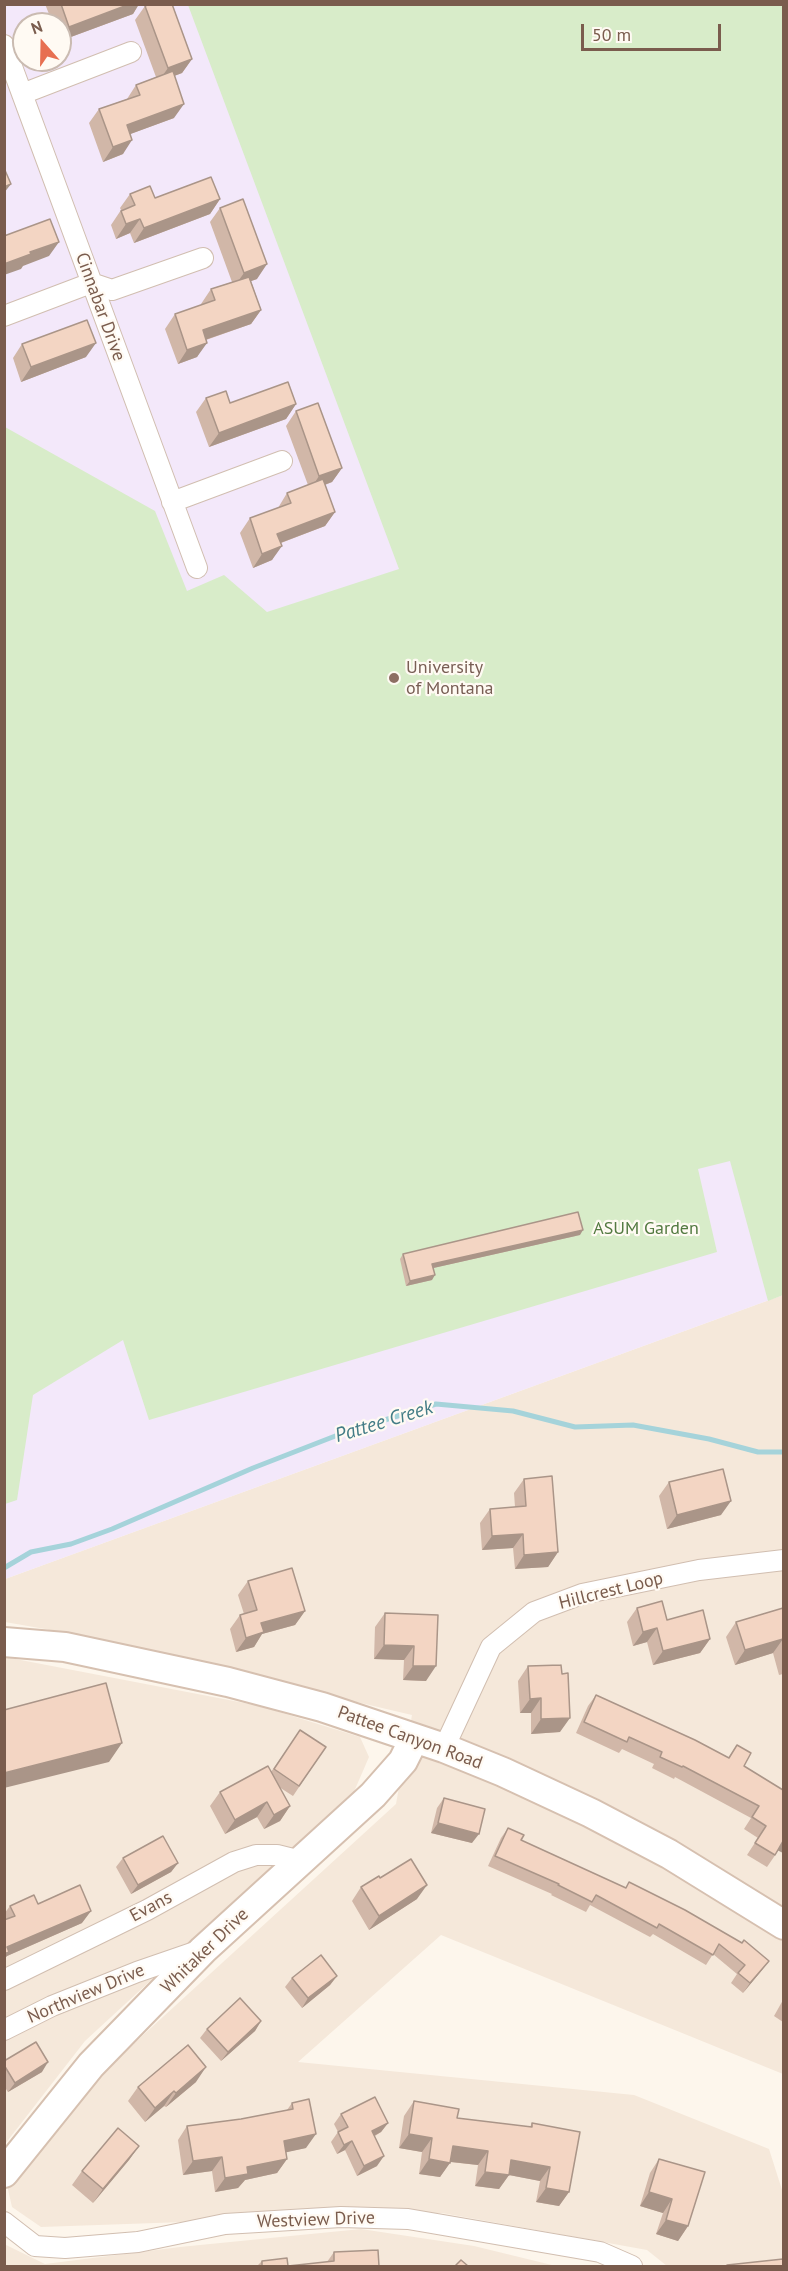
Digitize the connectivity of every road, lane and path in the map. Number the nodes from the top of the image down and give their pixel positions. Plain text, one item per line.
1 (4, 45) edge
2 (131, 52) dead end
3 (22, 94) junction
4 (203, 258) dead end
5 (91, 283) junction
6 (4, 316) edge
7 (282, 461) dead end
8 (172, 502) junction
9 (197, 568) dead end
10 (783, 1560) edge
11 (4, 1642) edge
12 (414, 1739) junction
13 (444, 1748) junction
14 (301, 1861) junction
15 (783, 1925) edge
16 (203, 1950) junction
17 (4, 1980) edge
18 (4, 2030) edge
19 (4, 2174) edge
20 (4, 2222) edge
21 (632, 2266) edge

1 - 3 street, Cinnabar Drive
2 - 3 street
3 - 5 street, Cinnabar Drive
4 - 5 street
5 - 6 street
5 - 8 street, Cinnabar Drive
7 - 8 street
8 - 9 street, Cinnabar Drive
10 - 13 street, Hillcrest Loop
11 - 12 street, Pattee Canyon Road
12 - 13 street, Pattee Canyon Road
12 - 14 street, Whitaker Drive
13 - 15 street, Pattee Canyon Road
14 - 16 street, Whitaker Drive
14 - 17 street, Evans
16 - 18 street, Northview Drive
16 - 19 street, Whitaker Drive
20 - 21 street, Westview Drive

